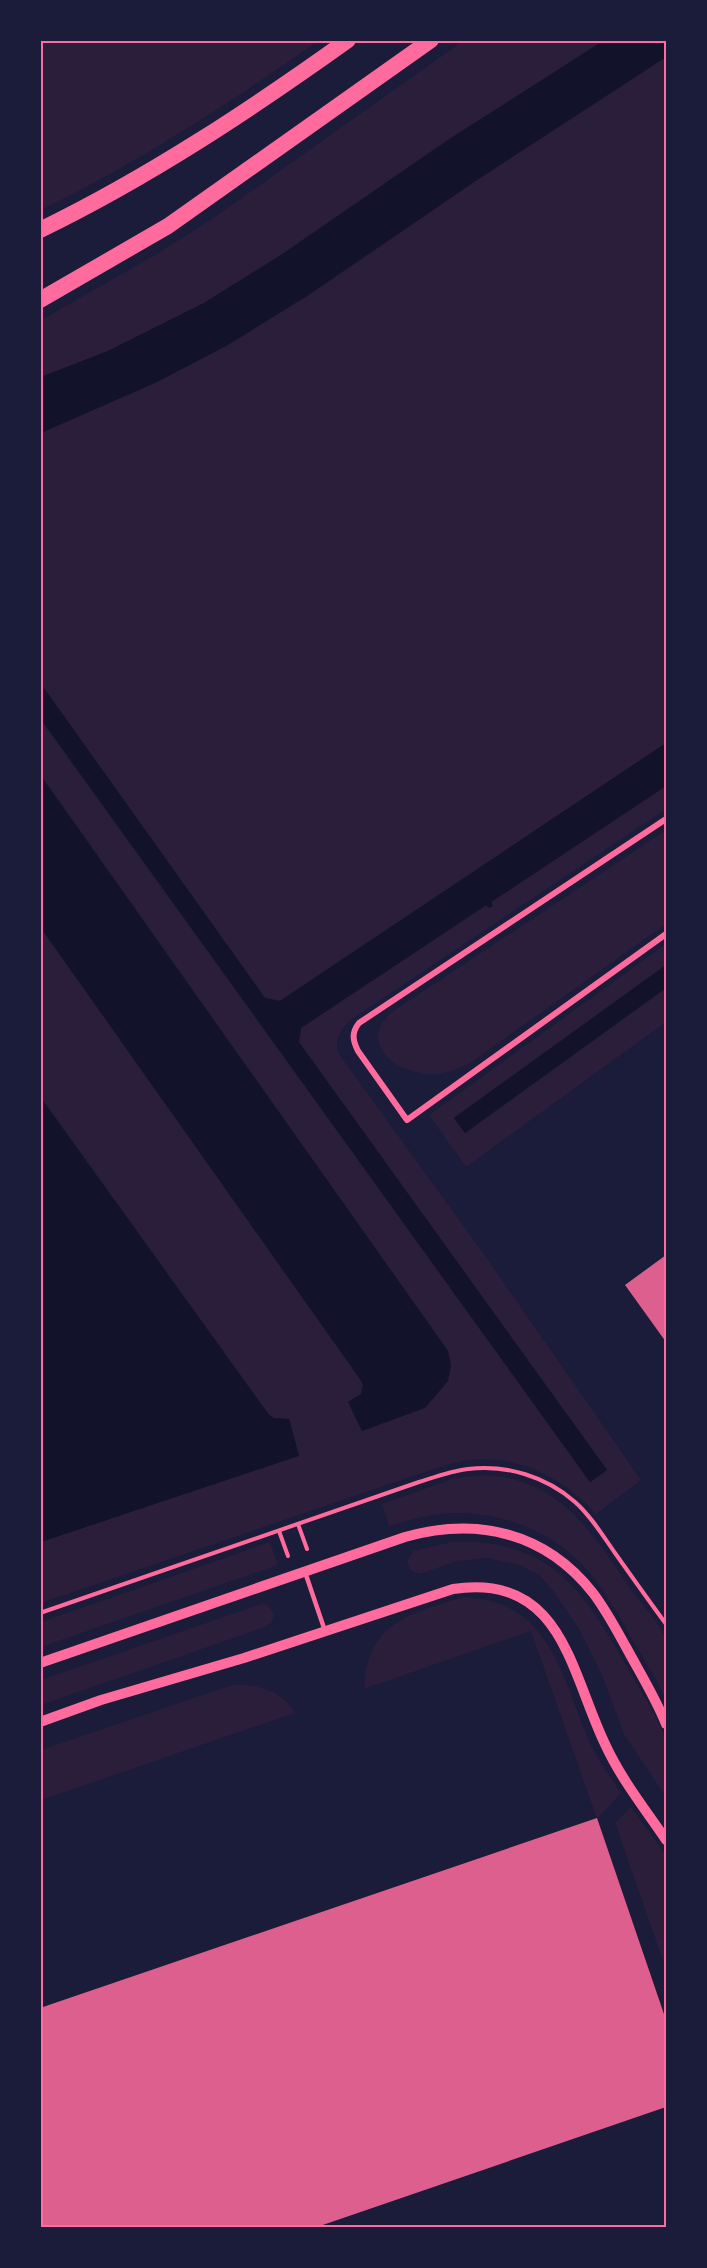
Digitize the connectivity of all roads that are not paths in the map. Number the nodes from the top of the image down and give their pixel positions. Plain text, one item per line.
1 (348, 40) edge
2 (431, 40) edge
3 (40, 230) edge
4 (40, 300) edge
5 (666, 819) edge
6 (666, 934) edge
7 (305, 1572) junction
8 (325, 1631) junction
9 (40, 1663) edge
10 (40, 1722) edge
11 (666, 1724) edge
12 (666, 1840) edge

1 - 3 highway
2 - 4 highway
5 - 6 street
7 - 8 lane
7 - 9 street
7 - 11 street
8 - 10 street
8 - 12 street

